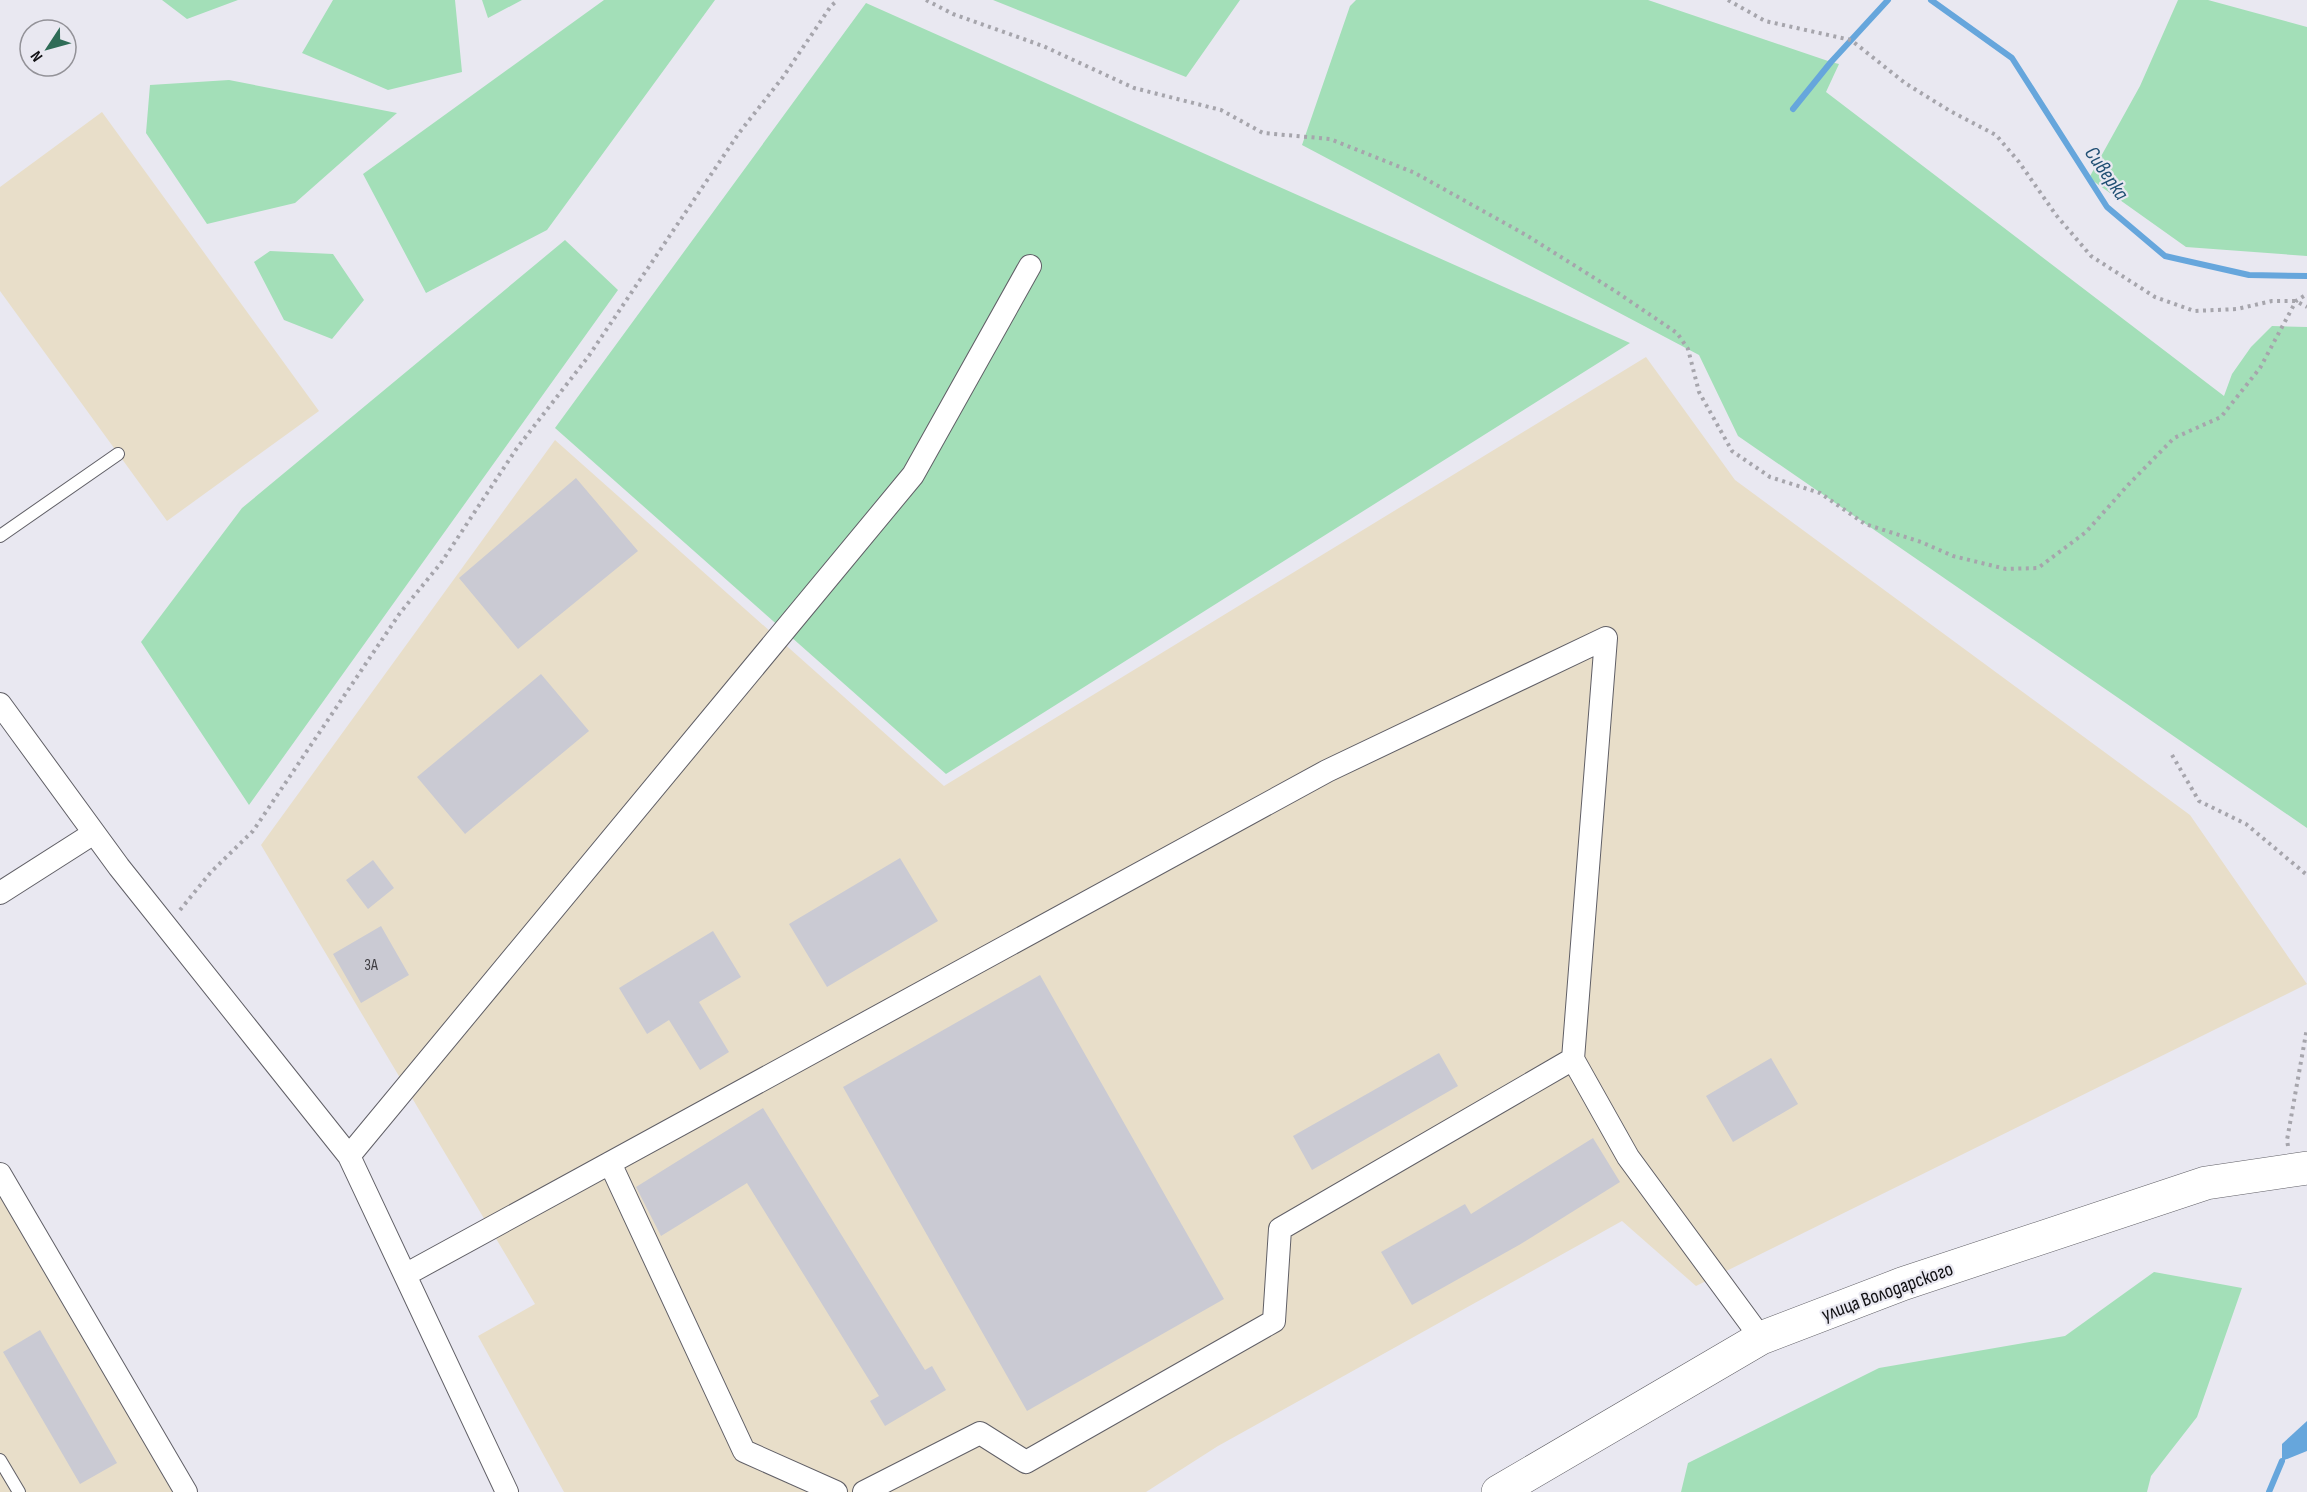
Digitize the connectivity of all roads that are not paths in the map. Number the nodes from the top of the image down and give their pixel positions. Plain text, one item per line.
1 (1030, 266) dead end
2 (118, 453) dead end
3 (0, 536) edge
4 (0, 704) edge
5 (94, 833) junction
6 (0, 893) edge
7 (1573, 1059) junction
8 (349, 1156) junction
9 (610, 1163) junction
10 (2300, 1169) edge
11 (0, 1174) edge
12 (405, 1275) junction
13 (1761, 1338) junction
14 (0, 1460) edge
15 (19, 1492) edge
16 (186, 1492) edge
17 (507, 1492) edge
18 (836, 1492) edge
19 (864, 1492) edge
20 (1498, 1492) edge

1 - 8 street
2 - 3 lane
4 - 5 street
5 - 6 street
5 - 8 street
7 - 9 street
7 - 13 street
7 - 19 street
8 - 12 street
9 - 12 street
9 - 18 street
10 - 13 main road, улица Володарского
11 - 16 street
12 - 17 street
13 - 20 main road, улица Володарского
14 - 15 lane

